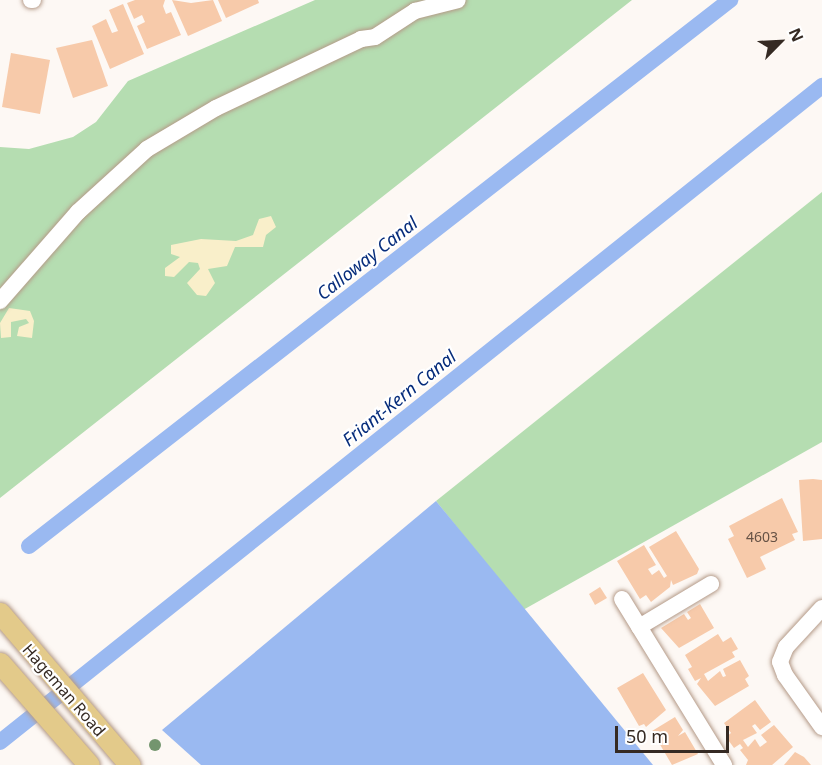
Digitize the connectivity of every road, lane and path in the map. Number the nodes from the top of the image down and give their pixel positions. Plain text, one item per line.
1 (458, 0) edge
2 (0, 302) edge
3 (711, 585) dead end
4 (622, 600) dead end
5 (822, 608) edge
6 (0, 613) edge
7 (639, 627) junction
8 (0, 663) edge
9 (822, 726) edge
10 (89, 765) edge
11 (130, 765) edge
12 (724, 765) edge

1 - 2 street
3 - 7 street
4 - 7 street
5 - 9 street
6 - 11 main road, Hageman Road
7 - 12 street
8 - 10 main road, Hageman Road

